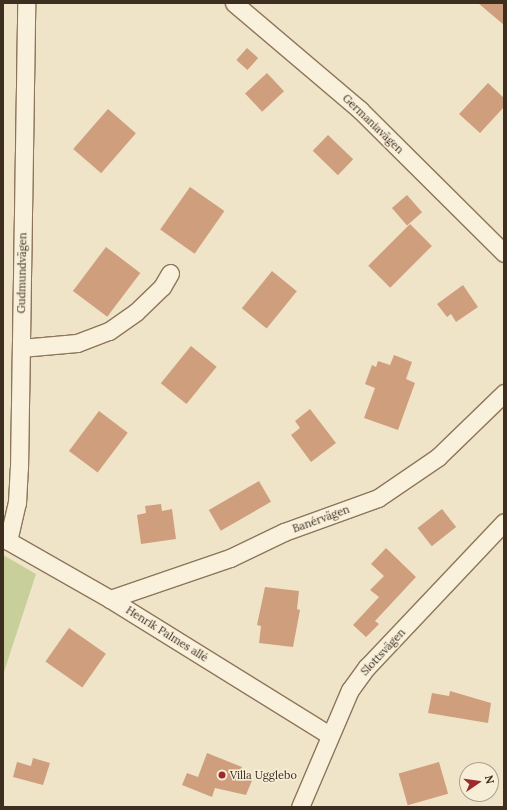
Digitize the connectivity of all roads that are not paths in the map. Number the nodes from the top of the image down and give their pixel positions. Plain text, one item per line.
1 (26, 3) edge
2 (234, 3) edge
3 (504, 253) edge
4 (170, 273) dead end
5 (21, 348) junction
6 (504, 393) edge
7 (504, 522) edge
8 (6, 540) edge
9 (110, 599) junction
10 (329, 735) junction
11 (300, 807) edge

1 - 5 street, Gudmundvägen
2 - 3 street, Germaniavägen
4 - 5 street
5 - 8 street, Gudmundvägen
6 - 9 street, Banérvägen
7 - 10 street, Slottsvägen
8 - 9 street, Henrik Palmes allé
9 - 10 street, Henrik Palmes allé
10 - 11 street, Slottsvägen

